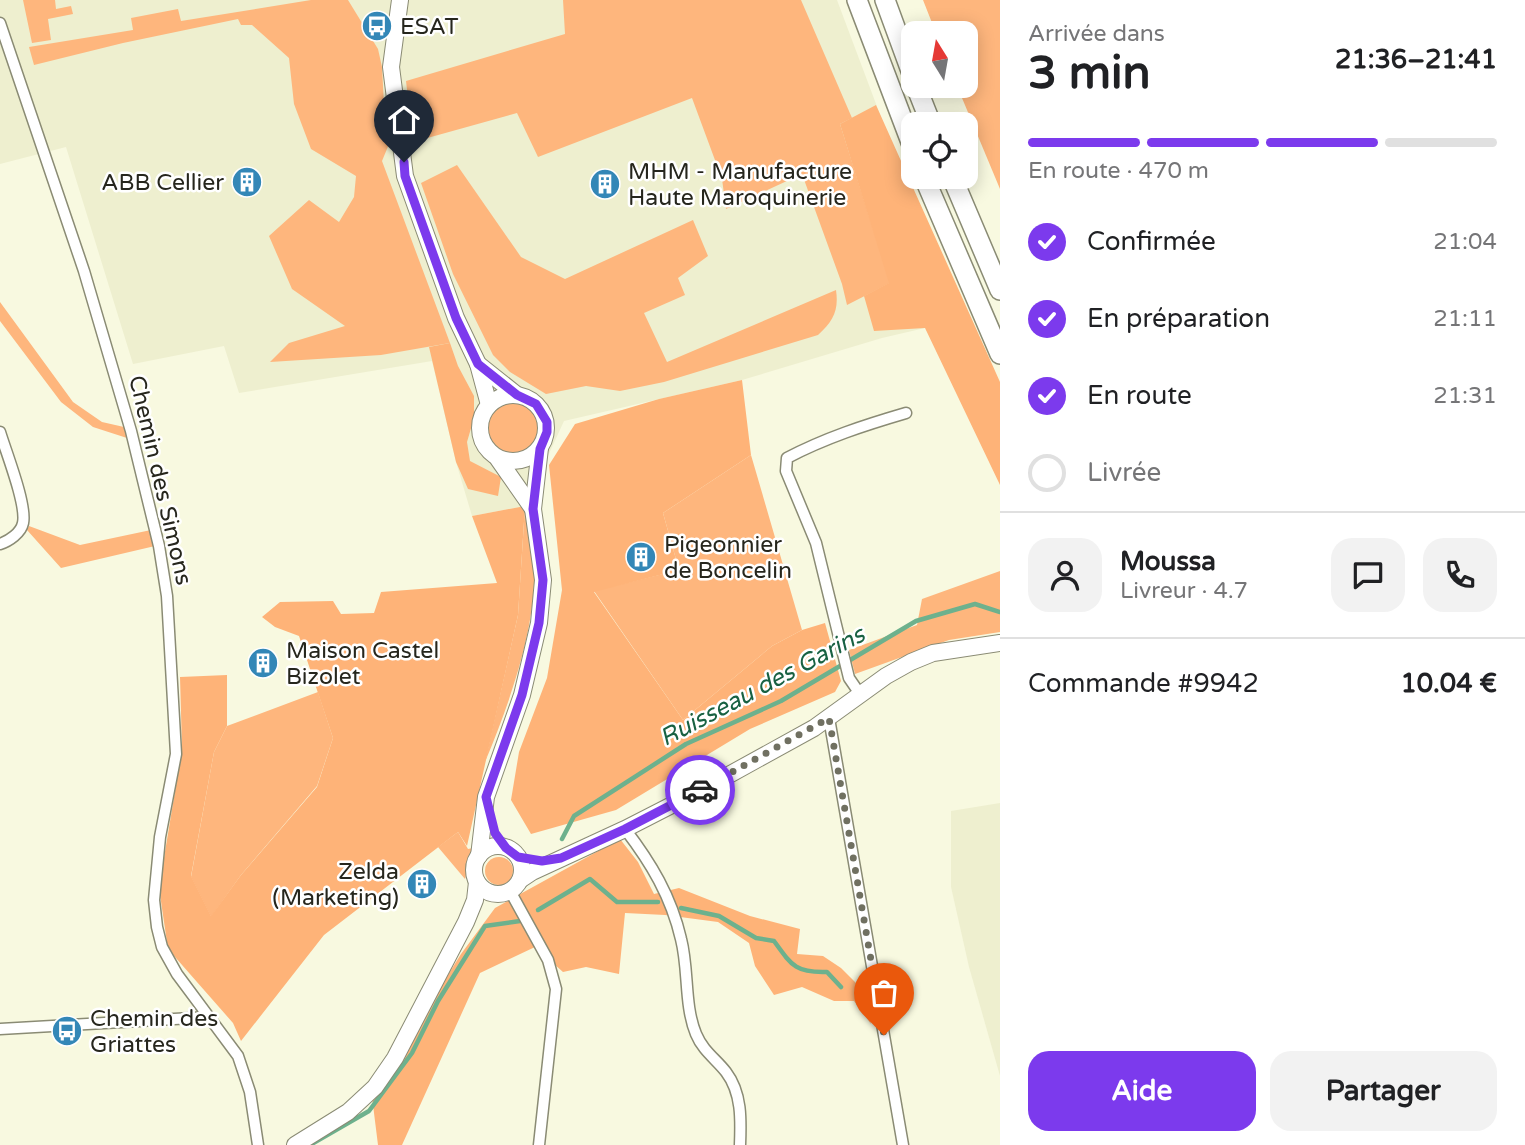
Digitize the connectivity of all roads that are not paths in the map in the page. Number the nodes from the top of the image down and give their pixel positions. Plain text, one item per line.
1 (400, 0) edge
2 (857, 0) edge
3 (884, 0) edge
4 (0, 23) edge
5 (901, 45) edge
6 (901, 116) edge
7 (929, 189) edge
8 (957, 189) edge
9 (1000, 290) edge
10 (1000, 354) edge
11 (478, 364) junction
12 (517, 395) junction
13 (489, 405) junction
14 (906, 413) dead end
15 (0, 432) edge
16 (540, 449) junction
17 (499, 459) junction
18 (533, 509) junction
19 (0, 544) edge
20 (1000, 643) edge
21 (860, 694) junction
22 (829, 718) junction
23 (486, 797) junction
24 (625, 829) junction
25 (512, 852) junction
26 (479, 856) junction
27 (561, 858) junction
28 (477, 882) junction
29 (509, 888) junction
30 (466, 922) junction
31 (209, 1017) junction
32 (0, 1029) edge
33 (258, 1145) edge
34 (295, 1145) edge
35 (539, 1145) edge
36 (740, 1145) edge
37 (904, 1145) edge

1 - 11 street
2 - 6 highway
3 - 5 highway
4 - 31 street, Chemin des Simons
7 - 10 highway
8 - 9 highway
11 - 12 street
11 - 13 street
12 - 13 street
12 - 16 street
13 - 17 street
14 - 21 street
15 - 19 street
16 - 17 street
16 - 18 street
17 - 18 street
18 - 23 street
20 - 21 street
21 - 22 street
22 - 24 street
22 - 37 street
23 - 25 street
23 - 26 street
24 - 27 street
24 - 36 street
25 - 26 street
25 - 27 street
25 - 29 street
26 - 28 street
27 - 29 street
28 - 29 street
28 - 30 street
29 - 30 street
29 - 35 street
30 - 34 street
31 - 32 street
31 - 33 street, Chemin des Simons

